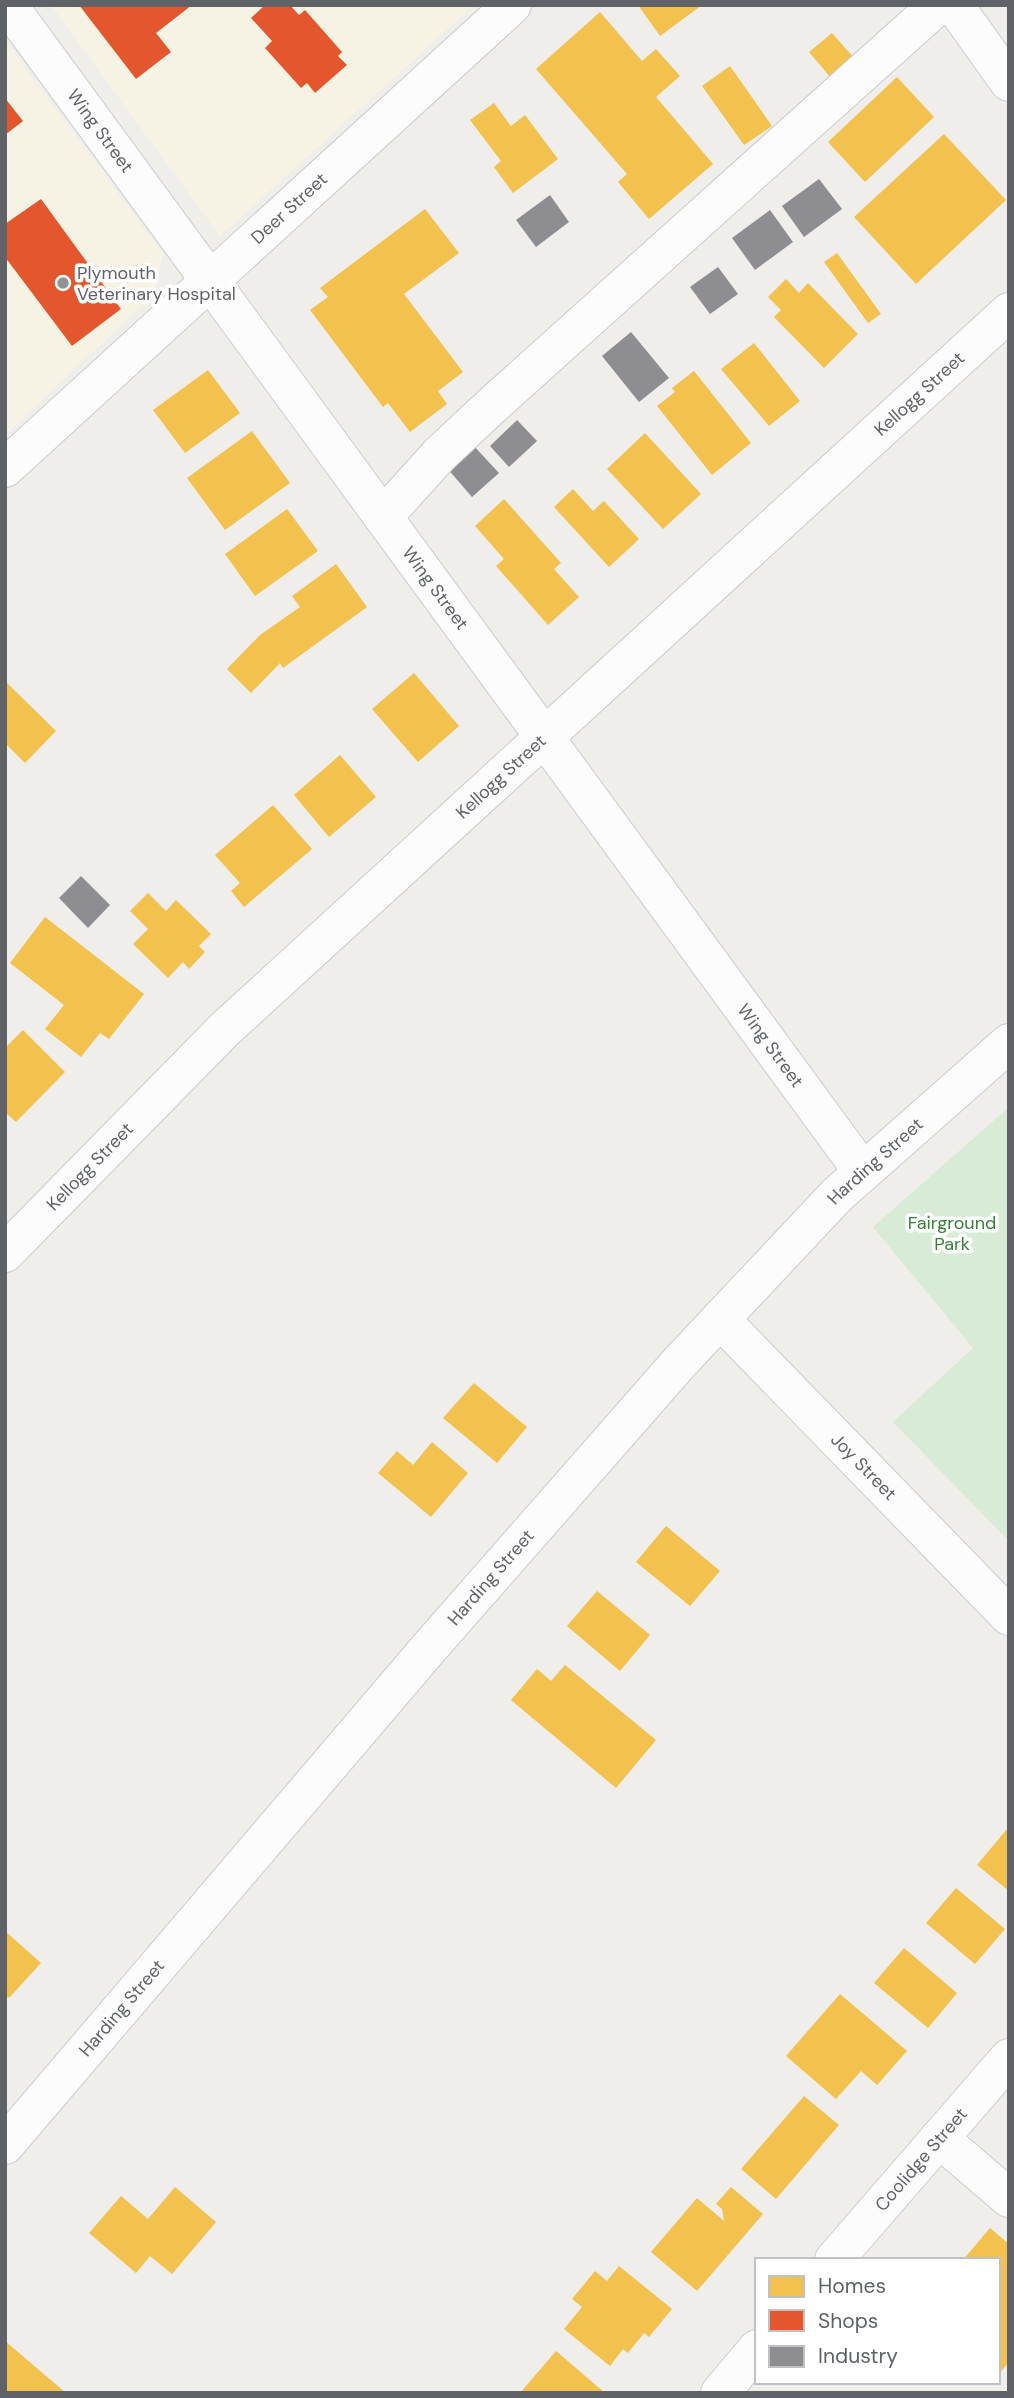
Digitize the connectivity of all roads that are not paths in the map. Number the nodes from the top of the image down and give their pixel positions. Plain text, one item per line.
1 (512, 5) edge
2 (938, 5) edge
3 (954, 5) edge
4 (14, 19) edge
5 (1009, 82) edge
6 (210, 281) junction
7 (1009, 312) edge
8 (5, 468) edge
9 (383, 517) junction
10 (542, 736) junction
11 (1009, 1043) edge
12 (863, 1172) junction
13 (5, 1253) edge
14 (720, 1319) junction
15 (1009, 1616) edge
16 (1009, 2058) edge
17 (939, 2138) junction
18 (5, 2145) edge
19 (1009, 2198) edge
20 (836, 2258) edge
21 (755, 2351) edge
22 (720, 2393) edge

1 - 6 street, Deer Street
2 - 9 street
3 - 5 street
4 - 6 street, Wing Street
6 - 8 street, Deer Street
6 - 9 street, Wing Street
7 - 10 street, Kellogg Street
9 - 10 street, Wing Street
10 - 12 street, Wing Street
10 - 13 street, Kellogg Street
11 - 12 street, Harding Street
12 - 14 street, Harding Street
14 - 15 street, Joy Street
14 - 18 street, Harding Street
16 - 17 street, Coolidge Street
17 - 19 street
17 - 20 street, Coolidge Street
21 - 22 street

